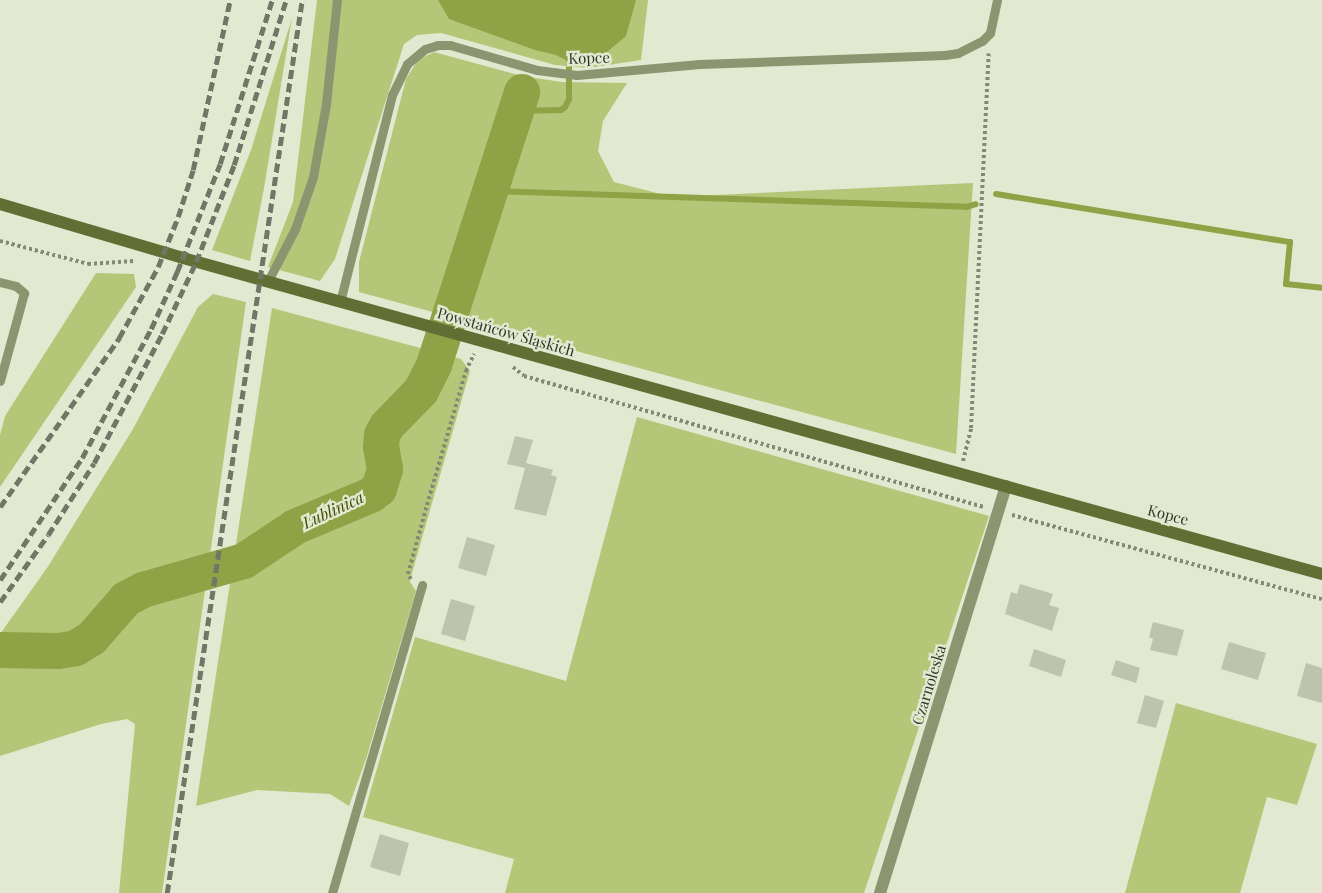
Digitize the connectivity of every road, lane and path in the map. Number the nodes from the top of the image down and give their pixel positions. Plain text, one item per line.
1 (337, 0) edge
2 (997, 0) edge
3 (990, 33) junction
4 (0, 204) edge
5 (0, 241) edge
6 (136, 261) dead end
7 (268, 281) junction
8 (0, 282) edge
9 (340, 302) junction
10 (470, 350) dead end
11 (505, 360) dead end
12 (0, 381) edge
13 (960, 473) junction
14 (1006, 486) junction
15 (998, 511) junction
16 (1322, 574) edge
17 (422, 585) joint
18 (1322, 599) edge
19 (332, 893) edge
20 (880, 893) edge

1 - 7 lane
2 - 3 lane
3 - 9 lane, Kopce
3 - 13 path
4 - 7 main road, Powstańców Śląskich
5 - 6 path
7 - 9 main road, Powstańców Śląskich
8 - 12 lane
9 - 13 main road, Powstańców Śląskich
10 - 17 path
11 - 15 path
13 - 14 main road, Powstańców Śląskich
14 - 15 street, Czarnoleska
14 - 16 main road, Kopce
15 - 18 path
15 - 20 street, Czarnoleska
17 - 19 lane

